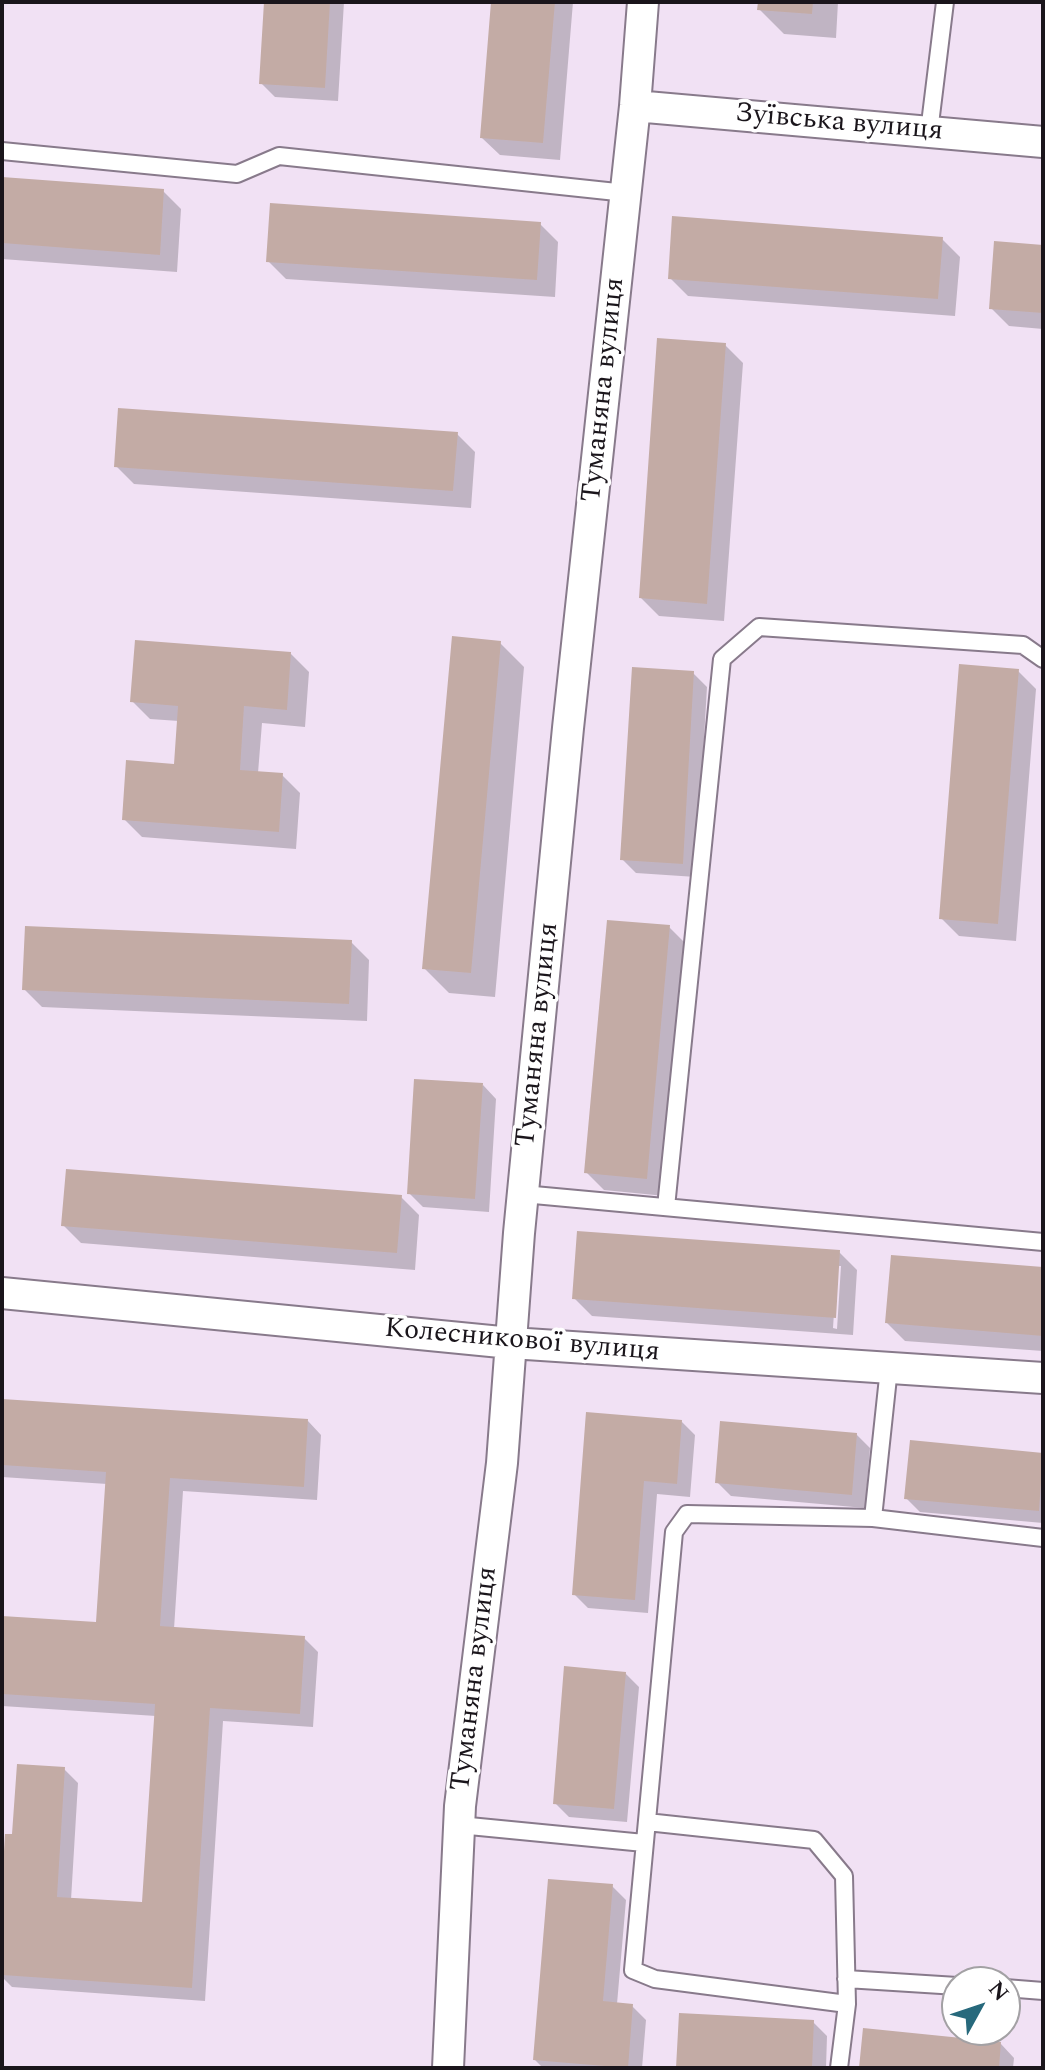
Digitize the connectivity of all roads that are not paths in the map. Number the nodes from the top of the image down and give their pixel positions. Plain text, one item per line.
1 (643, 2) edge
2 (945, 2) edge
3 (635, 106) junction
4 (929, 132) junction
5 (1043, 142) edge
6 (2, 151) edge
7 (626, 193) junction
8 (1043, 659) edge
9 (523, 1194) junction
10 (666, 1207) junction
11 (1043, 1242) edge
12 (2, 1293) edge
13 (511, 1343) junction
14 (889, 1368) junction
15 (1043, 1378) edge
16 (873, 1518) junction
17 (1043, 1538) edge
18 (647, 1822) junction
19 (459, 1825) junction
20 (644, 1843) junction
21 (846, 1979) junction
22 (941, 1985) edge
23 (1021, 1989) edge
24 (1043, 1991) edge
25 (847, 2004) junction
26 (448, 2068) edge
27 (839, 2068) edge

1 - 3 street, Туманяна вулиця
2 - 4 lane
3 - 4 street, Зуївська вулиця
3 - 7 street, Туманяна вулиця
4 - 5 street, Зуївська вулиця
6 - 7 lane
7 - 9 street, Туманяна вулиця
8 - 10 lane
9 - 10 lane
9 - 13 street, Туманяна вулиця
10 - 11 lane
12 - 13 street, Колесникової вулиця
13 - 14 street, Колесникової вулиця
13 - 19 street, Туманяна вулиця
14 - 15 street, Колесникової вулиця
14 - 16 lane
16 - 17 lane
16 - 18 lane
18 - 20 lane
18 - 21 lane
19 - 20 lane
19 - 26 street, Туманяна вулиця
20 - 25 lane
21 - 22 lane
21 - 25 lane
23 - 24 lane
25 - 27 lane

